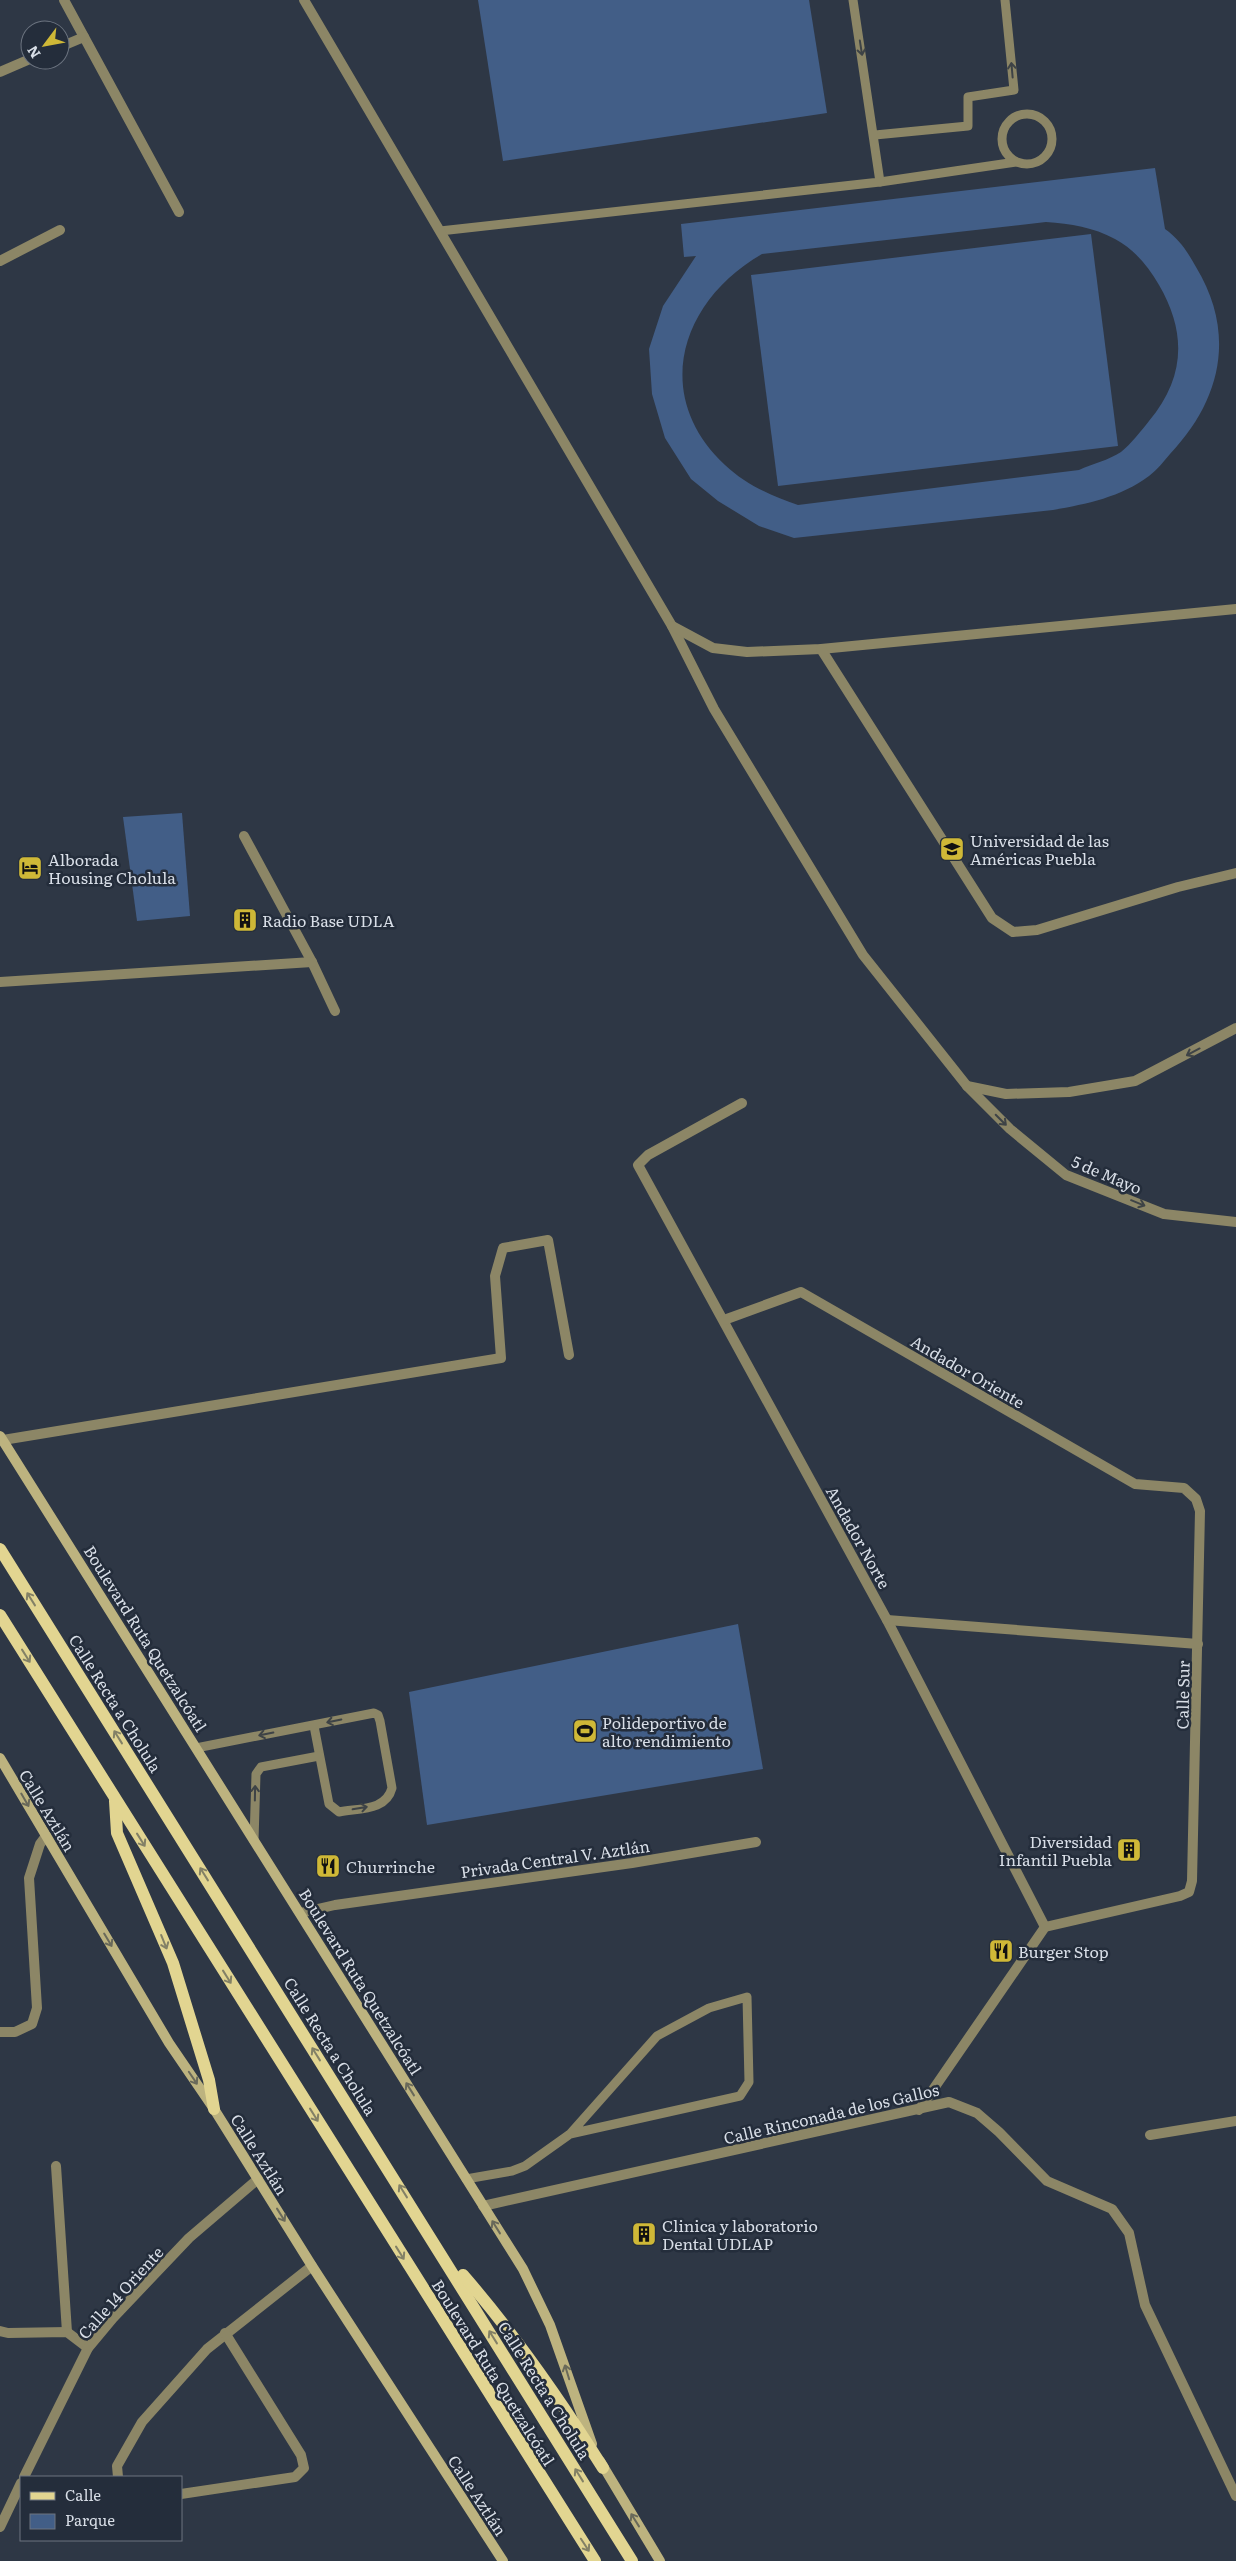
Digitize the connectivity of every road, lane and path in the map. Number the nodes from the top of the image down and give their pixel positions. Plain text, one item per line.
1 (64, 0) edge
2 (304, 0) edge
3 (853, 0) edge
4 (1005, 0) edge
5 (84, 37) junction
6 (70, 43) edge
7 (20, 63) edge
8 (0, 72) edge
9 (875, 135) junction
10 (1016, 162) junction
11 (880, 182) junction
12 (179, 212) dead end
13 (60, 230) dead end
14 (440, 231) junction
15 (0, 261) edge
16 (1236, 609) edge
17 (672, 626) junction
18 (820, 649) junction
19 (244, 836) dead end
20 (1236, 873) edge
21 (312, 962) junction
22 (0, 982) edge
23 (335, 1011) dead end
24 (1236, 1028) edge
25 (967, 1086) junction
26 (742, 1103) dead end
27 (1236, 1222) edge
28 (724, 1320) junction
29 (569, 1355) dead end
30 (1, 1437) edge
31 (1196, 1499) joint
32 (0, 1550) edge
33 (0, 1615) edge
34 (887, 1620) junction
35 (1198, 1644) junction
36 (314, 1726) junction
37 (196, 1748) junction
38 (319, 1756) junction
39 (0, 1760) edge
40 (115, 1798) junction
41 (46, 1836) junction
42 (254, 1841) junction
43 (756, 1842) dead end
44 (300, 1913) junction
45 (1045, 1927) junction
46 (0, 2032) edge
47 (214, 2109) junction
48 (919, 2110) junction
49 (1236, 2122) edge
50 (570, 2134) junction
51 (1150, 2135) dead end
52 (56, 2166) dead end
53 (258, 2179) junction
54 (466, 2180) junction
55 (483, 2206) junction
56 (438, 2247) junction
57 (312, 2266) junction
58 (0, 2331) edge
59 (67, 2332) junction
60 (225, 2333) junction
61 (88, 2348) junction
62 (603, 2468) junction
63 (24, 2476) edge
64 (118, 2476) edge
65 (20, 2485) edge
66 (182, 2494) edge
67 (1236, 2496) edge
68 (0, 2527) edge
69 (503, 2561) edge
70 (595, 2561) edge
71 (632, 2561) edge
72 (660, 2561) edge

1 - 5 street
2 - 14 street, 5 de Mayo
3 -> 9 lane
9 -> 4 lane
5 - 6 street
5 - 12 street
7 - 8 street
9 - 11 lane
10 - 10 lane
10 - 11 lane
11 - 14 lane
13 - 15 street
14 - 17 street, 5 de Mayo
16 - 18 street
17 - 18 street
17 - 25 street, 5 de Mayo
18 - 20 street
19 - 21 street
21 - 22 street
21 - 23 street
24 -> 25 street
25 -> 27 street, 5 de Mayo
26 - 28 street, Andador Norte
28 - 31 street, Andador Oriente
28 - 34 street, Andador Norte
29 - 30 street
30 - 37 main road, Boulevard Ruta Quetzalcóatl
31 - 35 street, Calle Sur
56 -> 32 main road, Calle Recta a Cholula
33 -> 40 main road, Boulevard Ruta Quetzalcóatl
34 - 35 street
34 - 45 street, Andador Norte
35 - 45 street, Calle Sur
36 -> 37 lane
36 - 38 lane
38 -> 36 lane
37 - 42 main road, Boulevard Ruta Quetzalcóatl
42 -> 38 lane
39 -> 41 main road, Calle Aztlán
40 -> 47 main road
40 -> 70 main road, Boulevard Ruta Quetzalcóatl
41 - 46 street
41 -> 47 main road, Calle Aztlán
42 - 44 main road, Boulevard Ruta Quetzalcóatl
43 - 44 street, Privada Central V. Aztlán
54 -> 44 main road, Boulevard Ruta Quetzalcóatl
45 - 48 street
47 - 53 main road, Calle Aztlán
48 - 55 street, Calle Rinconada de los Gallos
48 - 67 street, Calle Rinconada de los Gallos
49 - 51 street
50 - 50 lane
50 - 54 lane
52 - 59 street
53 -> 57 main road, Calle Aztlán
53 - 61 street, Calle 14 Oriente
54 - 55 main road, Boulevard Ruta Quetzalcóatl
62 -> 55 main road, Boulevard Ruta Quetzalcóatl
56 - 62 main road
71 -> 56 main road, Calle Recta a Cholula
57 - 60 street
57 - 69 main road, Calle Aztlán
58 - 59 street
59 - 61 street
60 - 64 street
60 - 66 street
61 - 63 street, Calle 14 Oriente
72 -> 62 main road, Boulevard Ruta Quetzalcóatl
65 - 68 street

